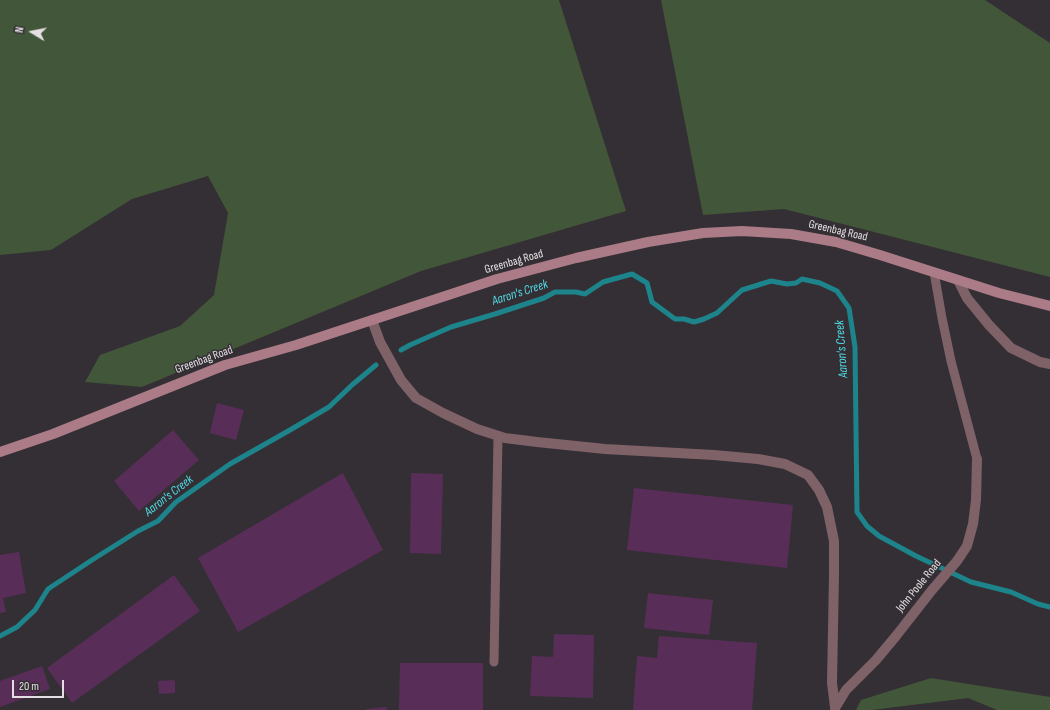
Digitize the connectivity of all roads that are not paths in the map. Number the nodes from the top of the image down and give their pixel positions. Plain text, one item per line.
1 (934, 272) junction
2 (958, 280) junction
3 (1050, 306) edge
4 (372, 320) junction
5 (1050, 364) edge
6 (498, 436) junction
7 (0, 452) edge
8 (977, 459) joint
9 (494, 662) dead end
10 (835, 708) edge

1 - 2 main road, Greenbag Road
1 - 4 main road, Greenbag Road
1 - 8 lane
2 - 3 main road, Greenbag Road
2 - 5 street
4 - 6 street
4 - 7 main road, Greenbag Road
6 - 9 lane
6 - 10 street
8 - 10 street, John Poole Road

